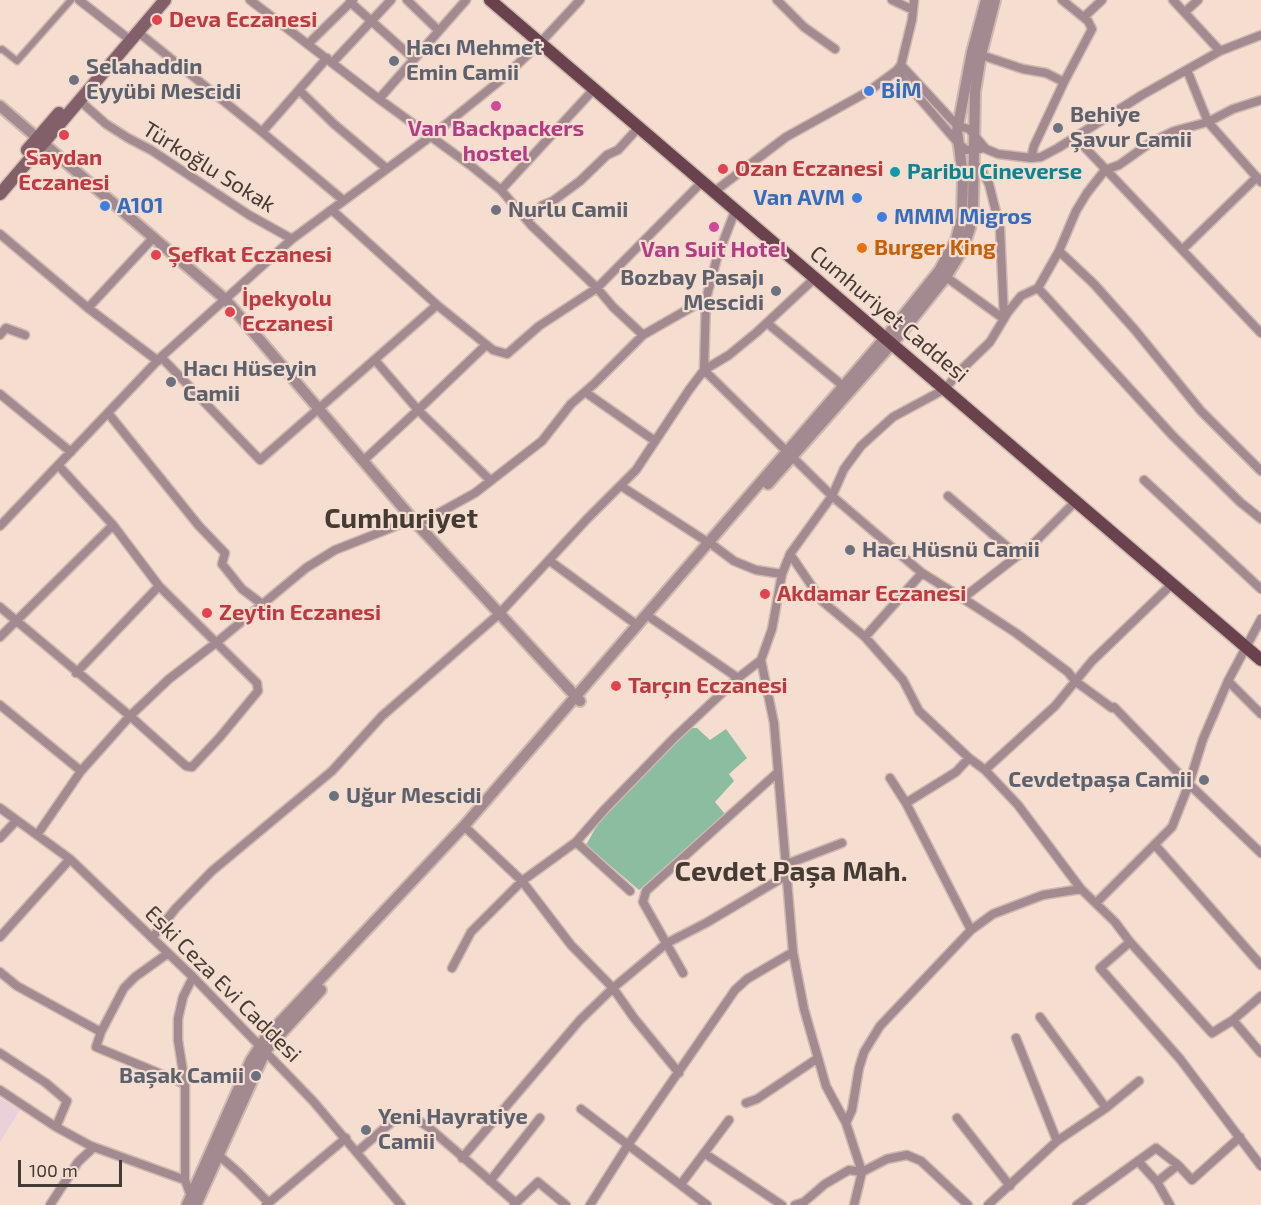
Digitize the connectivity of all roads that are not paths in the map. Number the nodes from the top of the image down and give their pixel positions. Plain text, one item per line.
1 (71, 0) edge
2 (79, 0) edge
3 (155, 0) edge
4 (165, 0) edge
5 (250, 0) edge
6 (391, 0) edge
7 (407, 0) edge
8 (466, 0) edge
9 (490, 0) edge
10 (500, 0) edge
11 (580, 0) edge
12 (777, 0) edge
13 (892, 0) edge
14 (914, 0) edge
15 (986, 0) edge
16 (995, 0) edge
17 (1062, 0) edge
18 (1102, 0) edge
19 (1173, 0) edge
20 (1198, 0) edge
21 (351, 1) edge
22 (913, 10) junction
23 (1185, 12) junction
24 (1084, 17) junction
25 (371, 21) junction
26 (439, 31) junction
27 (138, 32) junction
28 (1261, 35) edge
29 (125, 36) junction
30 (543, 40) junction
31 (308, 44) junction
32 (835, 49) dead end
33 (0, 50) edge
34 (1220, 51) junction
35 (981, 55) junction
36 (414, 59) junction
37 (330, 60) junction
38 (899, 68) junction
39 (1186, 70) junction
40 (1064, 82) junction
41 (594, 89) junction
42 (300, 91) junction
43 (379, 99) junction
44 (79, 100) junction
45 (1261, 100) edge
46 (0, 106) edge
47 (0, 110) edge
48 (1208, 122) junction
49 (958, 126) junction
50 (639, 127) junction
51 (262, 132) junction
52 (973, 133) junction
53 (430, 136) junction
54 (1075, 137) junction
55 (40, 142) junction
56 (958, 143) junction
57 (986, 149) junction
58 (974, 150) junction
59 (1031, 158) junction
60 (973, 163) junction
61 (386, 168) junction
62 (1105, 170) junction
63 (1259, 179) edge
64 (0, 181) edge
65 (702, 182) junction
66 (719, 188) junction
67 (501, 190) junction
68 (0, 194) edge
69 (343, 200) junction
70 (332, 210) junction
71 (735, 211) junction
72 (527, 220) junction
73 (0, 234) edge
74 (153, 239) junction
75 (292, 239) junction
76 (1183, 249) junction
77 (1059, 251) junction
78 (946, 277) junction
79 (815, 278) junction
80 (597, 288) junction
81 (1038, 288) junction
82 (706, 299) junction
83 (223, 300) junction
84 (437, 305) junction
85 (88, 308) junction
86 (1004, 319) junction
87 (767, 323) junction
88 (1261, 333) edge
89 (0, 335) edge
90 (25, 335) dead end
91 (643, 335) junction
92 (891, 338) junction
93 (486, 345) junction
94 (160, 359) junction
95 (375, 360) junction
96 (705, 370) junction
97 (842, 385) junction
98 (948, 386) junction
99 (585, 392) junction
100 (0, 394) edge
101 (418, 410) junction
102 (317, 412) junction
103 (108, 414) junction
104 (655, 441) junction
105 (71, 452) junction
106 (789, 454) junction
107 (363, 461) junction
108 (58, 465) junction
109 (1261, 471) edge
110 (490, 480) junction
111 (1144, 480) dead end
112 (621, 486) junction
113 (832, 496) junction
114 (948, 496) dead end
115 (1076, 501) junction
116 (1261, 519) edge
117 (413, 523) junction
118 (113, 525) junction
119 (0, 526) edge
120 (712, 544) junction
121 (790, 554) junction
122 (1018, 556) junction
123 (550, 561) junction
124 (922, 573) junction
125 (782, 574) junction
126 (1172, 584) junction
127 (159, 586) junction
128 (1261, 589) edge
129 (963, 598) junction
130 (262, 604) junction
131 (0, 607) edge
132 (497, 616) junction
133 (651, 618) junction
134 (1261, 619) edge
135 (15, 620) junction
136 (638, 625) junction
137 (0, 636) edge
138 (865, 637) junction
139 (217, 642) junction
140 (1248, 644) junction
141 (1261, 650) edge
142 (760, 660) junction
143 (1261, 660) edge
144 (76, 673) junction
145 (738, 678) junction
146 (1075, 681) junction
147 (1228, 681) junction
148 (575, 701) junction
149 (0, 705) edge
150 (1261, 714) edge
151 (130, 716) junction
152 (969, 759) junction
153 (985, 770) junction
154 (81, 771) junction
155 (777, 772) junction
156 (890, 778) dead end
157 (1189, 784) junction
158 (906, 803) junction
159 (0, 808) edge
160 (16, 821) junction
161 (467, 828) junction
162 (38, 835) junction
163 (0, 838) edge
164 (576, 842) junction
165 (842, 843) dead end
166 (1155, 845) junction
167 (1261, 852) edge
168 (70, 859) junction
169 (787, 864) junction
170 (787, 875) junction
171 (522, 881) junction
172 (1081, 889) junction
173 (630, 891) dead end
174 (1096, 903) junction
175 (970, 930) junction
176 (0, 937) edge
177 (152, 938) junction
178 (1130, 942) junction
179 (667, 943) junction
180 (794, 952) junction
181 (167, 954) junction
182 (1261, 965) edge
183 (452, 968) dead end
184 (0, 972) edge
185 (683, 973) dead end
186 (193, 977) junction
187 (613, 988) junction
188 (1261, 996) edge
189 (1040, 1017) dead end
190 (1233, 1020) junction
191 (101, 1032) junction
192 (1016, 1038) dead end
193 (263, 1048) junction
194 (0, 1053) edge
195 (1261, 1053) edge
196 (818, 1058) junction
197 (679, 1073) junction
198 (1139, 1081) dead end
199 (185, 1084) junction
200 (0, 1090) edge
201 (746, 1103) dead end
202 (1106, 1107) junction
203 (581, 1109) dead end
204 (540, 1118) dead end
205 (957, 1118) dead end
206 (729, 1120) dead end
207 (846, 1123) junction
208 (56, 1127) junction
209 (1240, 1137) junction
210 (346, 1138) junction
211 (1057, 1141) junction
212 (628, 1145) junction
213 (94, 1147) junction
214 (215, 1152) junction
215 (357, 1152) junction
216 (704, 1153) junction
217 (462, 1158) junction
218 (1138, 1161) junction
219 (1178, 1165) junction
220 (1261, 1166) edge
221 (862, 1172) junction
222 (185, 1180) junction
223 (490, 1181) junction
224 (1157, 1182) junction
225 (681, 1184) junction
226 (1010, 1186) junction
227 (192, 1202) edge
228 (267, 1204) edge
229 (515, 1204) edge
230 (50, 1205) edge
231 (401, 1205) edge
232 (566, 1205) edge
233 (590, 1205) edge
234 (708, 1205) edge
235 (782, 1205) edge
236 (795, 1205) edge
237 (854, 1205) edge
238 (968, 1205) edge
239 (988, 1205) edge
240 (1077, 1205) edge
241 (1170, 1205) edge

1 - 33 street
2 - 29 street
3 - 29 main road
4 - 27 main road
5 - 31 street
6 - 25 street
7 - 26 street
8 - 26 street
9 - 30 main road, Cumhuriyet Caddesi
10 - 30 main road, Cumhuriyet Caddesi
11 - 30 street
12 - 32 street
13 - 22 street
14 - 22 street
15 - 49 street
16 - 35 street
17 - 24 street
18 - 24 street
19 - 23 street
20 - 23 street
21 - 25 street
21 - 31 street
22 - 38 street
23 - 34 street
24 - 40 street
25 - 36 street
25 - 37 street
26 - 36 street
27 - 44 main road
27 - 51 street
28 - 34 street
29 - 55 main road
30 - 41 main road, Cumhuriyet Caddesi
30 - 53 street
30 - 66 main road, Cumhuriyet Caddesi
31 - 37 street
34 - 39 street
35 - 40 street
35 - 52 street
36 - 43 street
37 - 42 street
37 - 43 street
38 - 49 street
38 - 56 street
38 - 66 street
39 - 48 street
39 - 54 street
40 - 59 street
41 - 50 main road, Cumhuriyet Caddesi
41 - 67 street
42 - 51 street
42 - 61 street
43 - 53 street
44 - 55 main road
44 - 75 street, Türkoğlu Sokak
45 - 48 street
46 - 55 street
47 - 55 street
48 - 62 street
48 - 63 street
49 - 52 street
49 - 56 street
50 - 65 main road, Cumhuriyet Caddesi
50 - 72 street
51 - 69 street
52 - 57 street
52 - 58 street
53 - 61 street
53 - 67 street
54 - 59 street
54 - 62 street
55 - 64 main road
55 - 68 main road
55 - 74 street
56 - 58 street
56 - 92 street
57 - 58 street
57 - 59 street
58 - 60 street
60 - 78 street
60 - 86 street
61 - 69 street
62 - 76 street
62 - 77 street
63 - 76 street
65 - 71 main road, Cumhuriyet Caddesi
65 - 80 street
66 - 92 main road, Cumhuriyet Caddesi
67 - 72 street
69 - 70 street
70 - 75 street
70 - 84 street
71 - 79 main road, Cumhuriyet Caddesi
71 - 82 street
72 - 80 street
73 - 85 street
74 - 83 street
74 - 85 street
75 - 83 street
76 - 88 street
77 - 81 street
77 - 109 street
78 - 86 street
78 - 92 street
79 - 87 street
79 - 92 main road, Cumhuriyet Caddesi
80 - 91 street
80 - 93 street
81 - 86 street
81 - 116 street
82 - 91 street
82 - 96 street
83 - 94 street
83 - 102 street
84 - 93 street
84 - 95 street
85 - 94 street
86 - 98 street
87 - 96 street
87 - 97 street
89 - 90 street
91 - 99 street
92 - 97 street
92 - 98 main road, Cumhuriyet Caddesi
92 - 106 street
93 - 101 street
94 - 102 street
94 - 103 street
95 - 101 street
95 - 102 street
96 - 104 street
96 - 106 street
97 - 106 street
98 - 113 street
98 - 115 main road, Cumhuriyet Caddesi
98 - 140 main road, Cumhuriyet Caddesi
99 - 104 street
99 - 110 street
100 - 105 street
101 - 107 street
101 - 110 street
102 - 107 street
102 - 117 street
103 - 105 street
103 - 130 street
104 - 112 street
105 - 108 street
106 - 113 street
106 - 120 street
107 - 117 street
108 - 118 street
108 - 119 street
110 - 117 street
111 - 128 street
112 - 120 street
112 - 123 street
113 - 121 street
113 - 124 street
114 - 122 street
115 - 122 street
115 - 126 main road, Cumhuriyet Caddesi
117 - 130 street
117 - 132 street
118 - 127 street
118 - 135 street
120 - 125 street
120 - 133 street
120 - 136 street
121 - 125 street
121 - 138 street
122 - 129 street
123 - 132 street
123 - 136 street
124 - 129 street
124 - 138 street
125 - 142 street
126 - 140 main road, Cumhuriyet Caddesi
126 - 146 street
127 - 139 street
127 - 144 street
129 - 146 street
130 - 139 street
131 - 135 street
132 - 148 street
132 - 177 street
133 - 145 street
133 - 148 street
134 - 140 street
135 - 137 street
135 - 144 street
136 - 148 street
138 - 152 street
139 - 151 street
139 - 151 street
140 - 141 main road, Cumhuriyet Caddesi
140 - 143 main road, Cumhuriyet Caddesi
140 - 147 street
142 - 145 street
142 - 155 street
144 - 151 street
145 - 164 street
146 - 153 street
146 - 157 street
147 - 150 street
147 - 157 street
148 - 161 street
149 - 154 street
151 - 154 street
152 - 153 street
152 - 158 street
153 - 172 street
154 - 162 street
155 - 169 street
155 - 179 street
156 - 158 street
157 - 166 street
157 - 167 street
158 - 175 street
159 - 160 street, Eski Ceza Evi Caddesi
160 - 162 street, Eski Ceza Evi Caddesi
160 - 163 street
161 - 171 street
161 - 193 street
162 - 168 street, Eski Ceza Evi Caddesi
164 - 171 street
164 - 173 street
165 - 169 street
166 - 174 street
166 - 182 street
168 - 176 street
168 - 177 street, Eski Ceza Evi Caddesi
169 - 170 street
170 - 179 street
170 - 180 street
171 - 183 street
171 - 187 street
172 - 174 street
172 - 175 street
174 - 178 street
175 - 207 street
177 - 181 street, Eski Ceza Evi Caddesi
178 - 190 street
178 - 209 street
179 - 185 street
179 - 187 street
180 - 196 street
180 - 197 street
181 - 186 street, Eski Ceza Evi Caddesi
181 - 191 street
184 - 191 street
186 - 193 street, Eski Ceza Evi Caddesi
186 - 199 street
187 - 197 street
187 - 217 street
188 - 190 street
189 - 202 street
190 - 195 street
191 - 199 street
192 - 211 street
193 - 210 street, Eski Ceza Evi Caddesi
193 - 214 street
194 - 208 street
196 - 201 street
196 - 207 street
197 - 212 street
198 - 202 street
199 - 222 street
200 - 208 street
202 - 211 street
203 - 212 street
204 - 223 street
205 - 226 street
206 - 216 street
207 - 221 street
208 - 213 street
209 - 219 street
209 - 220 street
210 - 215 street, Eski Ceza Evi Caddesi
210 - 228 street
211 - 226 street
212 - 225 street
212 - 233 street
213 - 222 street
213 - 230 street
214 - 227 street
214 - 228 street
215 - 217 street
215 - 231 street, Eski Ceza Evi Caddesi
216 - 225 street
216 - 235 street
217 - 223 street
218 - 219 street
218 - 224 street
218 - 240 street
219 - 224 street
221 - 236 street
221 - 237 street
221 - 238 street
222 - 227 street
223 - 229 street
224 - 241 street
225 - 234 street
226 - 239 street
229 - 232 street

